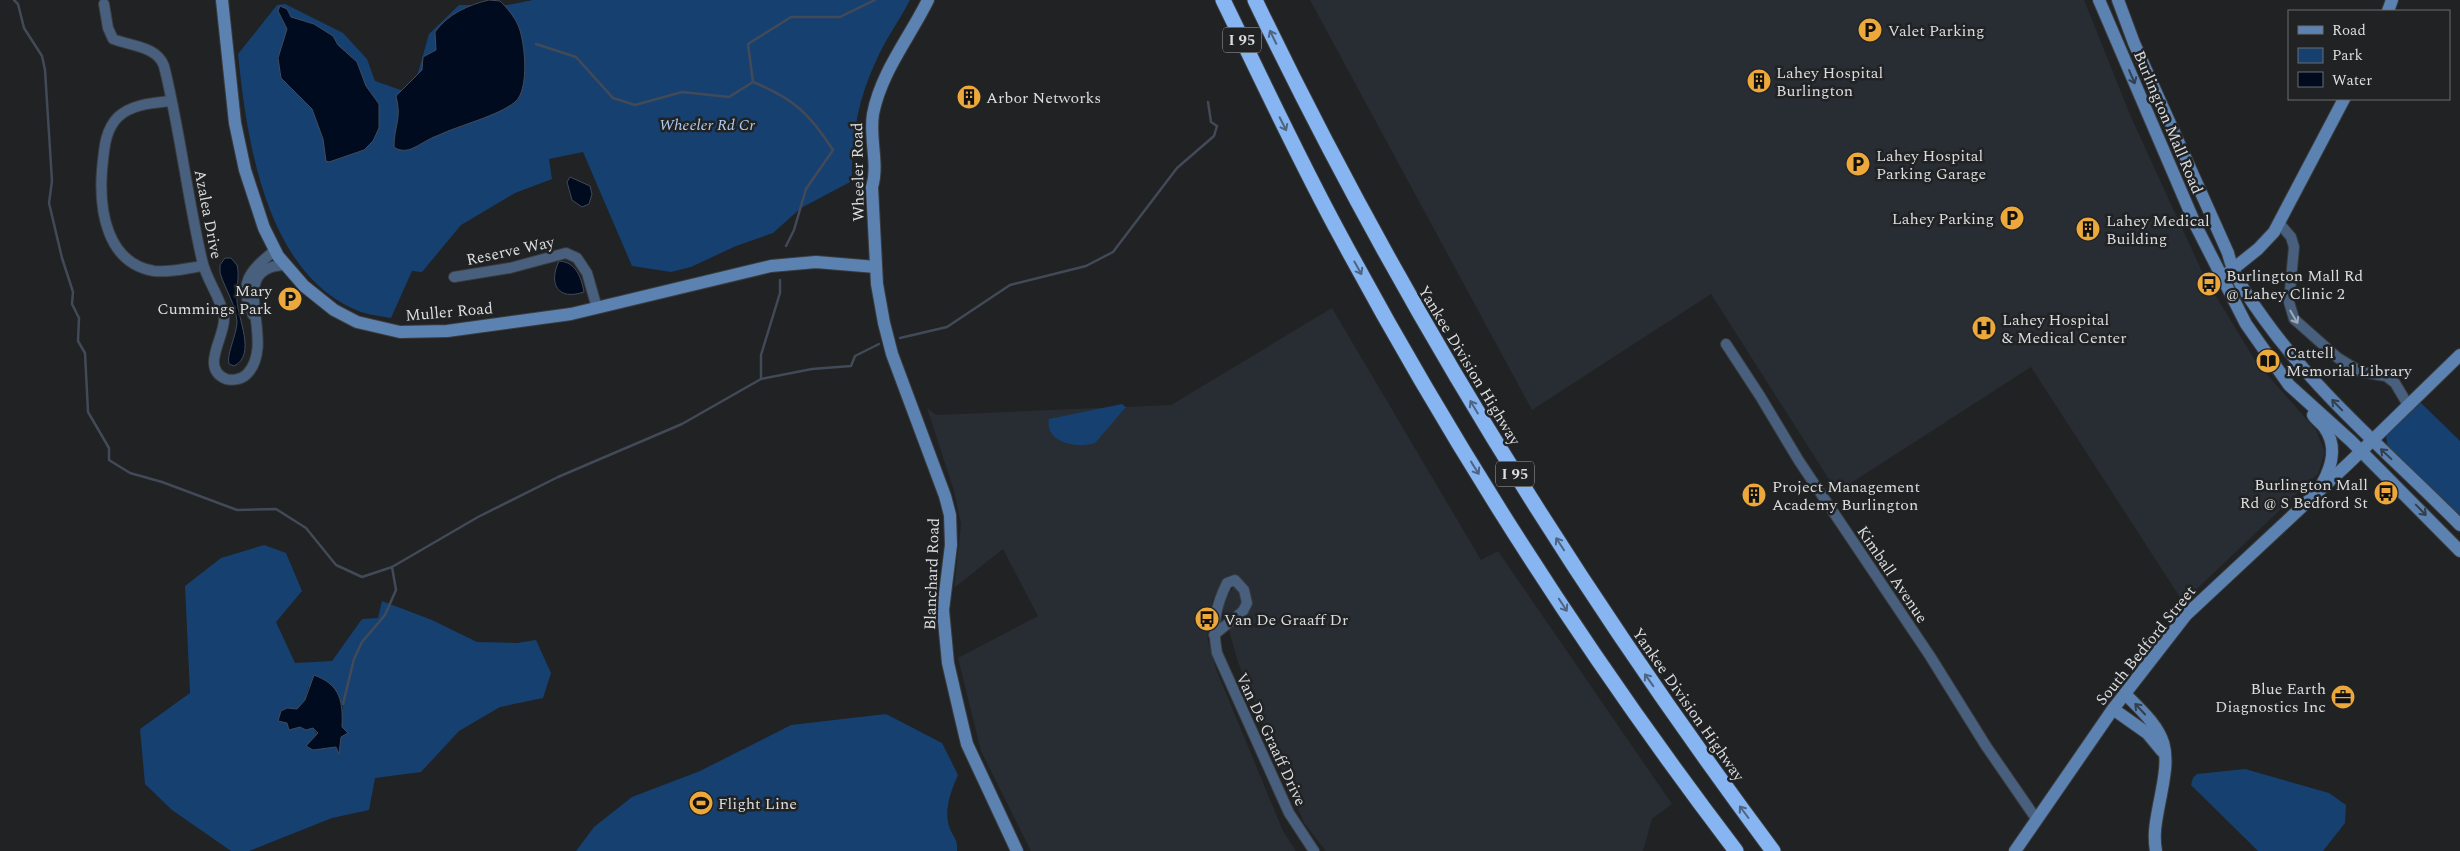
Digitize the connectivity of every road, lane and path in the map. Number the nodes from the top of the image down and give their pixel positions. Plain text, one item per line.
1 (222, 0) edge
2 (928, 0) edge
3 (1223, 0) edge
4 (1255, 0) edge
5 (2099, 0) edge
6 (2118, 0) edge
7 (104, 4) dead end
8 (2343, 100) edge
9 (172, 101) junction
10 (2279, 223) junction
11 (274, 251) junction
12 (284, 265) junction
13 (203, 266) junction
14 (876, 267) junction
15 (2232, 270) junction
16 (454, 277) dead end
17 (2221, 278) junction
18 (597, 308) junction
19 (257, 323) junction
20 (1726, 344) dead end
21 (2460, 355) edge
22 (2304, 400) junction
23 (2408, 405) junction
24 (2371, 440) junction
25 (2362, 451) junction
26 (2318, 492) junction
27 (2460, 525) edge
28 (2460, 550) edge
29 (1214, 635) junction
30 (2125, 694) junction
31 (2113, 709) junction
32 (2166, 758) junction
33 (2037, 820) junction
34 (1017, 851) edge
35 (1314, 851) edge
36 (1736, 851) edge
37 (1773, 851) edge
38 (2015, 851) edge
39 (2156, 851) edge

1 - 11 main road, Muller Road
2 - 14 main road, Wheeler Road
3 -> 36 highway, I 95
37 -> 4 highway, Yankee Division Highway / I 95
5 -> 17 main road, Burlington Mall Road
6 - 15 main road, Burlington Mall Road
7 - 9 street, Azalea Drive
8 - 10 main road
9 - 13 street, Azalea Drive
9 - 13 street
10 - 15 main road
10 -> 23 street
11 - 12 main road, Muller Road
11 - 19 street, Azalea Drive
12 - 18 main road, Muller Road
12 - 19 street, Azalea Drive
13 - 19 street, Azalea Drive
14 - 18 main road, Muller Road
14 - 34 main road, Blanchard Road
15 - 17 main road
24 -> 15 main road, Burlington Mall Road
16 - 18 street, Reserve Way
17 - 22 main road, Burlington Mall Road
20 - 33 street, Kimball Avenue
21 - 23 main road, South Bedford Street
22 - 25 main road, Burlington Mall Road
22 - 26 main road
23 - 24 main road, South Bedford Street
24 - 25 main road, South Bedford Street
27 -> 24 main road, Burlington Mall Road
25 - 26 main road, South Bedford Street
25 -> 28 main road, Burlington Mall Road
26 - 30 main road, South Bedford Street
29 - 29 street, Van De Graaff Drive
29 - 35 street, Van De Graaff Drive
30 - 31 main road, South Bedford Street
32 -> 30 main road
31 - 32 main road
31 - 33 main road, South Bedford Street
32 - 39 main road
33 - 38 main road, South Bedford Street

